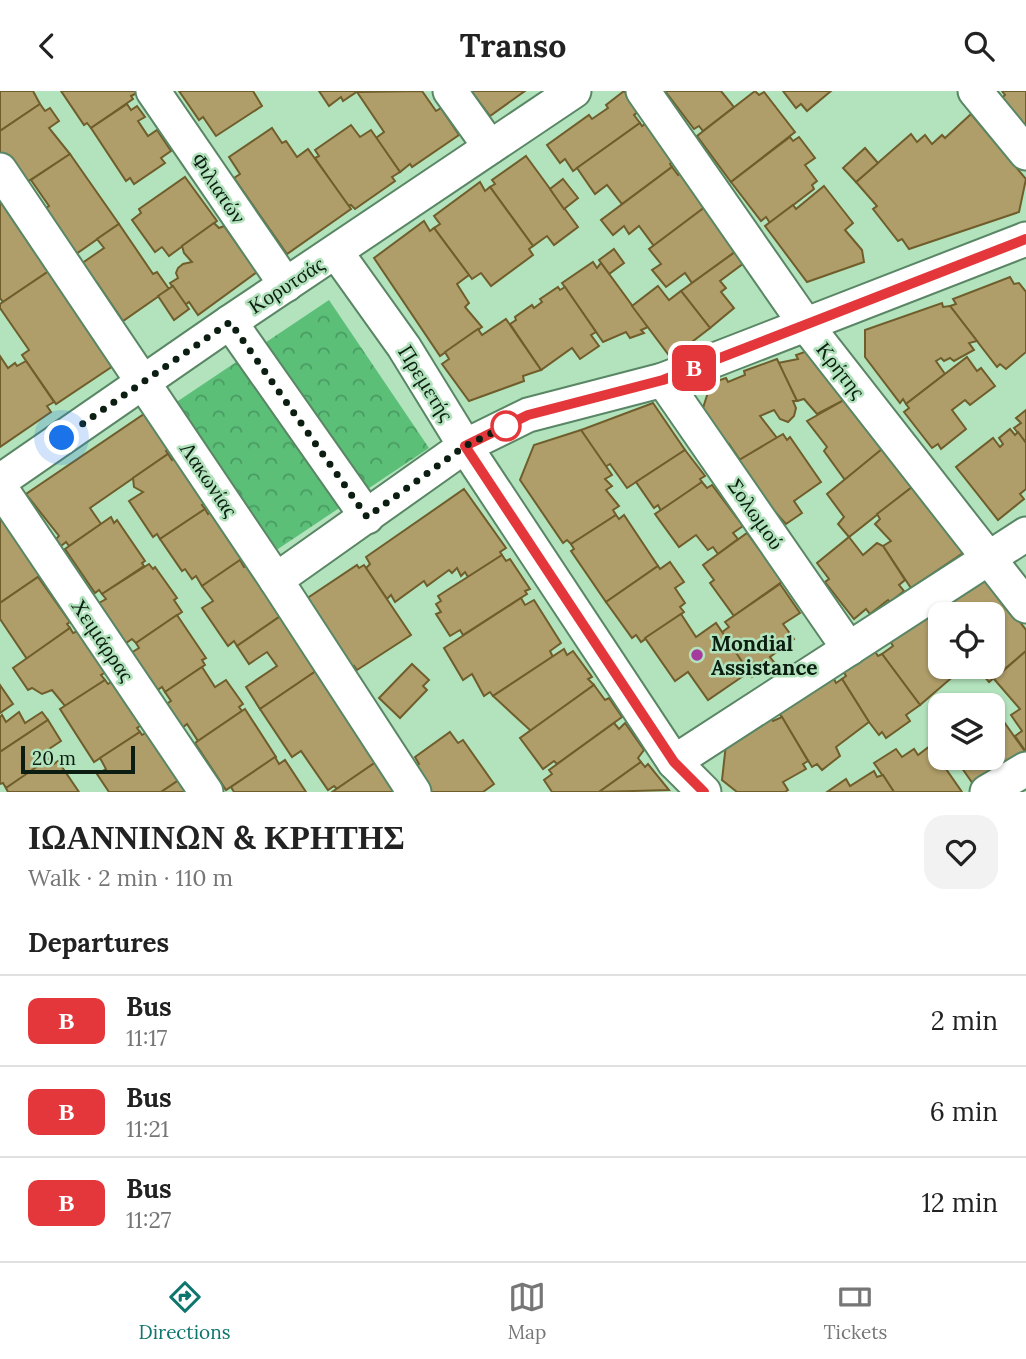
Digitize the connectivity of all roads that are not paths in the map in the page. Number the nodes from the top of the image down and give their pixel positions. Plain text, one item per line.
1 (153, 91) edge
2 (450, 91) edge
3 (574, 91) edge
4 (643, 91) edge
5 (975, 91) edge
6 (490, 147) junction
7 (1026, 153) edge
8 (0, 170) edge
9 (1026, 239) edge
10 (336, 252) junction
11 (286, 285) junction
12 (230, 322) junction
13 (806, 325) junction
14 (663, 380) junction
15 (144, 381) junction
16 (465, 446) junction
17 (0, 481) edge
18 (0, 487) edge
19 (367, 517) junction
20 (1026, 534) edge
21 (988, 558) junction
22 (276, 580) junction
23 (1026, 605) edge
24 (849, 649) junction
25 (674, 762) junction
26 (1026, 769) edge
27 (206, 792) edge
28 (414, 792) edge
29 (704, 792) edge
30 (988, 792) edge

1 - 11 street, Φιλιατών
2 - 6 street
3 - 6 street, Κορυτσάς
4 - 13 street, Κρήτης
5 - 7 street
6 - 10 street, Κορυτσάς
8 - 15 street, Λακωνίας
9 - 13 street
10 - 11 street, Κορυτσάς
10 - 16 street, Πρεμετής
11 - 12 street, Κορυτσάς
12 - 15 street, Κορυτσάς
12 - 19 street
13 - 14 street
13 - 21 street, Κρήτης
14 - 16 street
14 - 24 street, Σολωμού
15 - 17 street, Κορυτσάς
15 - 22 street, Λακωνίας
16 - 19 street
16 - 25 street, Πρεμετής
18 - 27 street, Χειμάρρας
19 - 22 street
20 - 21 street
21 - 23 street, Κρήτης
21 - 24 street
22 - 28 street, Λακωνίας
24 - 25 street
25 - 29 street, Πρεμετής
26 - 30 street

